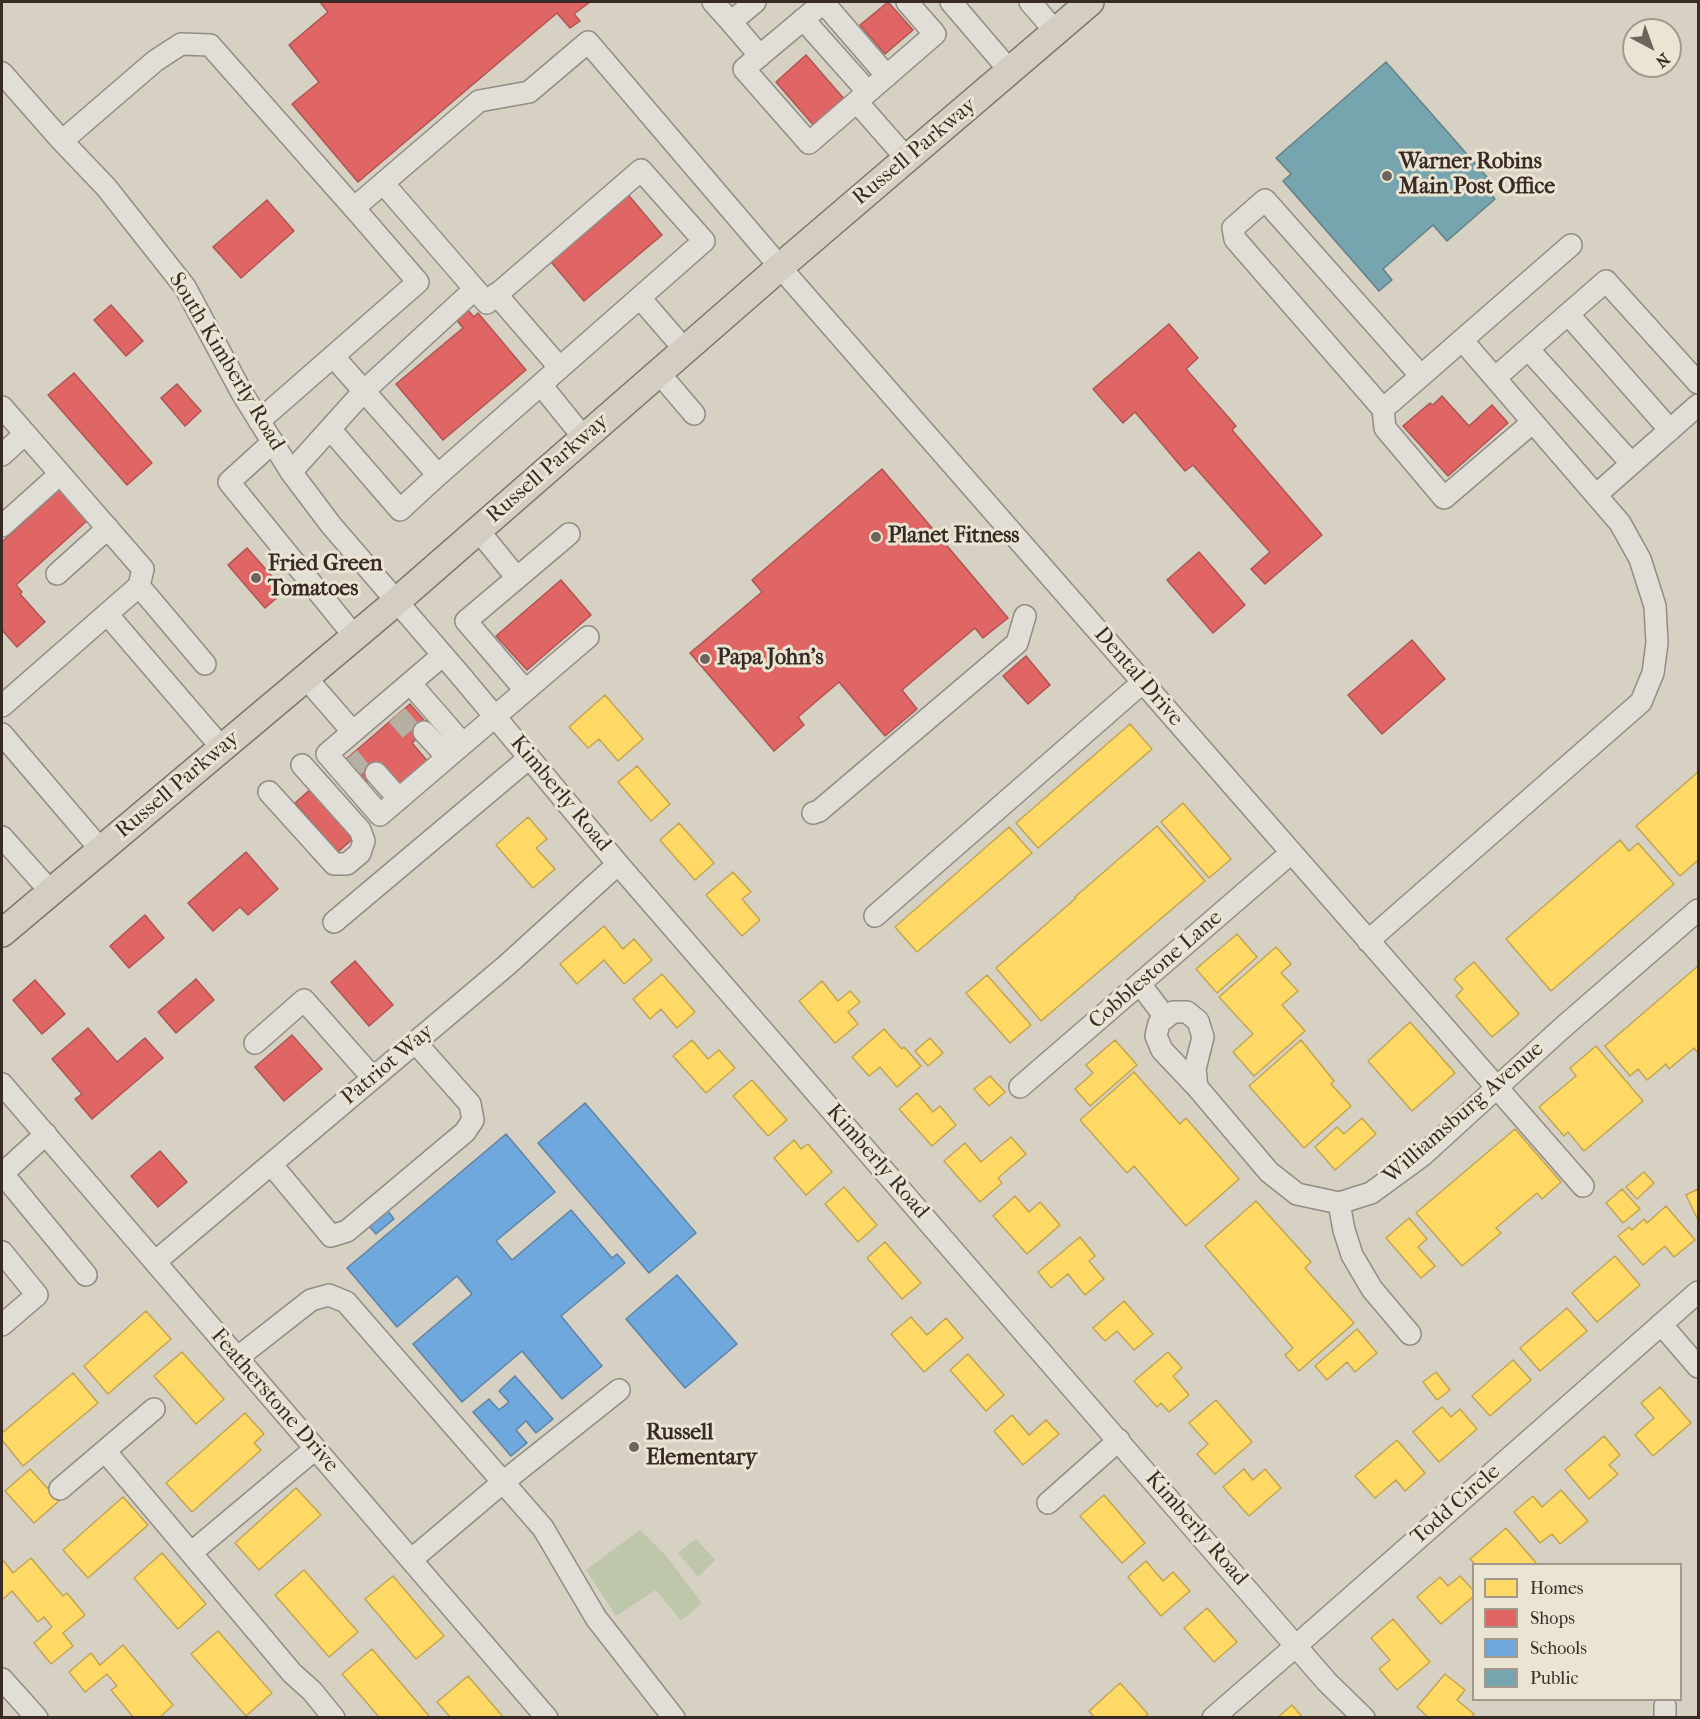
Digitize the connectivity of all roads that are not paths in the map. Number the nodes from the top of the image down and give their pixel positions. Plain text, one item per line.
1 (714, 2) edge
2 (755, 2) edge
3 (824, 2) edge
4 (907, 2) edge
5 (1030, 2) edge
6 (1090, 2) edge
7 (956, 7) edge
8 (803, 19) junction
9 (731, 22) junction
10 (1056, 32) junction
11 (936, 34) junction
12 (760, 56) junction
13 (1010, 71) junction
14 (2, 73) edge
15 (887, 76) junction
16 (863, 97) junction
17 (62, 141) junction
18 (907, 159) junction
19 (383, 183) junction
20 (354, 208) junction
21 (1571, 245) dead end
22 (780, 267) junction
23 (476, 289) junction
24 (496, 294) junction
25 (640, 298) junction
26 (1568, 314) junction
27 (1462, 340) junction
28 (1528, 349) junction
29 (685, 350) junction
30 (333, 356) junction
31 (560, 368) junction
32 (659, 373) junction
33 (1421, 376) junction
34 (1495, 378) junction
35 (1698, 383) edge
36 (541, 385) junction
37 (364, 391) junction
38 (1698, 405) edge
39 (2, 407) edge
40 (1383, 409) junction
41 (694, 414) dead end
42 (259, 421) junction
43 (1533, 422) junction
44 (330, 429) junction
45 (1670, 430) junction
46 (25, 434) junction
47 (584, 438) junction
48 (273, 442) junction
49 (2, 455) edge
50 (1631, 464) junction
51 (291, 472) junction
52 (60, 474) junction
53 (438, 476) junction
54 (1596, 495) junction
55 (2, 526) edge
56 (108, 528) junction
57 (478, 530) junction
58 (569, 534) dead end
59 (57, 574) dead end
60 (517, 578) junction
61 (139, 586) junction
62 (397, 601) junction
63 (107, 614) junction
64 (1025, 616) dead end
65 (355, 637) junction
66 (588, 637) dead end
67 (443, 655) junction
68 (205, 664) dead end
69 (306, 678) junction
70 (1143, 682) junction
71 (410, 683) junction
72 (525, 690) junction
73 (2, 706) edge
74 (494, 717) junction
75 (2, 734) edge
76 (420, 735) tunnel mouth
77 (463, 744) junction
78 (345, 746) junction
79 (222, 748) junction
80 (529, 758) junction
81 (443, 761) junction
82 (372, 776) tunnel mouth
83 (269, 792) dead end
84 (395, 802) junction
85 (813, 813) dead end
86 (2, 837) edge
87 (101, 850) junction
88 (1291, 853) junction
89 (618, 864) junction
90 (51, 892) junction
91 (1698, 910) edge
92 (875, 916) dead end
93 (334, 922) dead end
94 (2, 933) edge
95 (1368, 941) junction
96 (1140, 984) junction
97 (1165, 1017) junction
98 (415, 1042) junction
99 (255, 1043) dead end
100 (373, 1078) junction
101 (2, 1084) edge
102 (1020, 1087) dead end
103 (1197, 1087) junction
104 (1496, 1088) junction
105 (46, 1134) junction
106 (271, 1164) junction
107 (2, 1174) edge
108 (1583, 1186) dead end
109 (1340, 1203) junction
110 (2, 1252) edge
111 (155, 1262) junction
112 (86, 1275) dead end
113 (1698, 1292) edge
114 (1661, 1324) junction
115 (2, 1325) edge
116 (1410, 1335) dead end
117 (237, 1358) junction
118 (1698, 1367) edge
119 (619, 1390) dead end
120 (154, 1409) dead end
121 (1119, 1440) junction
122 (315, 1449) junction
123 (105, 1451) junction
124 (502, 1483) junction
125 (60, 1489) dead end
126 (1048, 1503) dead end
127 (191, 1553) junction
128 (411, 1560) junction
129 (1297, 1645) junction
130 (2, 1679) edge
131 (37, 1718) edge
132 (334, 1718) edge
133 (547, 1718) edge
134 (674, 1718) edge
135 (1212, 1718) edge
136 (1364, 1718) edge

1 - 9 street
2 - 9 street
3 - 8 street
3 - 15 street
4 - 11 street
5 - 10 street
6 - 10 main road, Russell Parkway
7 - 11 street
7 - 13 street
8 - 12 street
8 - 16 street
9 - 12 street
10 - 13 main road, Russell Parkway
11 - 15 street
12 - 16 street
13 - 18 main road, Russell Parkway
14 - 17 street, South Kimberly Road
15 - 16 street
16 - 18 street
17 - 20 street
17 - 42 street, South Kimberly Road
18 - 22 main road, Russell Parkway
19 - 20 street
19 - 22 street, Dental Drive
19 - 23 street
20 - 30 street
21 - 27 street
22 - 29 main road, Russell Parkway
22 - 70 street, Dental Drive
23 - 24 street
23 - 37 street
24 - 25 street
24 - 31 street
25 - 29 street
25 - 31 street
26 - 28 street
26 - 35 street
26 - 45 street
27 - 33 street
27 - 34 street
28 - 34 street
28 - 50 street
29 - 32 main road, Russell Parkway
30 - 37 street
30 - 42 street
31 - 36 street
32 - 41 street
32 - 47 main road, Russell Parkway
33 - 40 street
33 - 40 street
34 - 43 street
36 - 47 street
36 - 53 street
37 - 44 street
37 - 53 street
38 - 45 street
39 - 46 street
40 - 43 street
42 - 48 street, South Kimberly Road
43 - 54 street
44 - 51 street
44 - 53 street
45 - 50 street
46 - 49 street
46 - 52 street
47 - 57 main road, Russell Parkway
48 - 51 street, South Kimberly Road
48 - 65 street
50 - 54 street
51 - 62 street, South Kimberly Road
52 - 55 street
52 - 56 street
54 - 95 street
56 - 59 street
56 - 61 street
57 - 60 street
57 - 62 main road, Russell Parkway
58 - 60 street
60 - 72 street
61 - 63 street
61 - 68 street
62 - 65 main road, Russell Parkway
62 - 67 street, Kimberly Road
63 - 73 street
63 - 79 street
64 - 85 street
65 - 69 main road, Russell Parkway
66 - 72 street
67 - 71 street
67 - 74 street, Kimberly Road
69 - 78 street
69 - 79 main road, Russell Parkway
70 - 88 street, Dental Drive
70 - 92 street
71 - 77 street
71 - 78 street
72 - 74 street
74 - 77 street
74 - 80 street, Kimberly Road
75 - 87 street
76 - 81 street
77 - 81 street
78 - 83 street
78 - 84 street
79 - 87 main road, Russell Parkway
80 - 89 street, Kimberly Road
80 - 93 street
81 - 84 street
82 - 84 street
86 - 90 street
87 - 90 main road, Russell Parkway
88 - 95 street, Dental Drive
88 - 96 street, Cobblestone Lane
89 - 98 street, Patriot Way
89 - 121 street, Kimberly Road
90 - 94 main road, Russell Parkway
91 - 104 street, Williamsburg Avenue
95 - 104 street, Dental Drive
96 - 97 street
96 - 102 street, Cobblestone Lane
97 - 103 street, Williamsburg Avenue
97 - 103 street
98 - 100 street, Patriot Way
98 - 106 street
99 - 100 street
100 - 106 street, Patriot Way
101 - 105 street, Featherstone Drive
103 - 109 street, Williamsburg Avenue
104 - 108 street, Dental Drive
104 - 109 street, Williamsburg Avenue
105 - 107 street
105 - 111 street, Featherstone Drive
106 - 111 street, Patriot Way
107 - 112 street
109 - 116 street
110 - 115 street
111 - 117 street, Featherstone Drive
113 - 114 street, Todd Circle
114 - 118 street
114 - 129 street, Todd Circle
117 - 122 street, Featherstone Drive
117 - 124 street
119 - 124 street
120 - 123 street
121 - 126 street
121 - 129 street, Kimberly Road
122 - 127 street
122 - 128 street, Featherstone Drive
123 - 125 street
123 - 127 street
124 - 128 street
124 - 134 street
127 - 132 street
128 - 133 street, Featherstone Drive
129 - 135 street, Todd Circle
129 - 136 street, Kimberly Road
130 - 131 street

